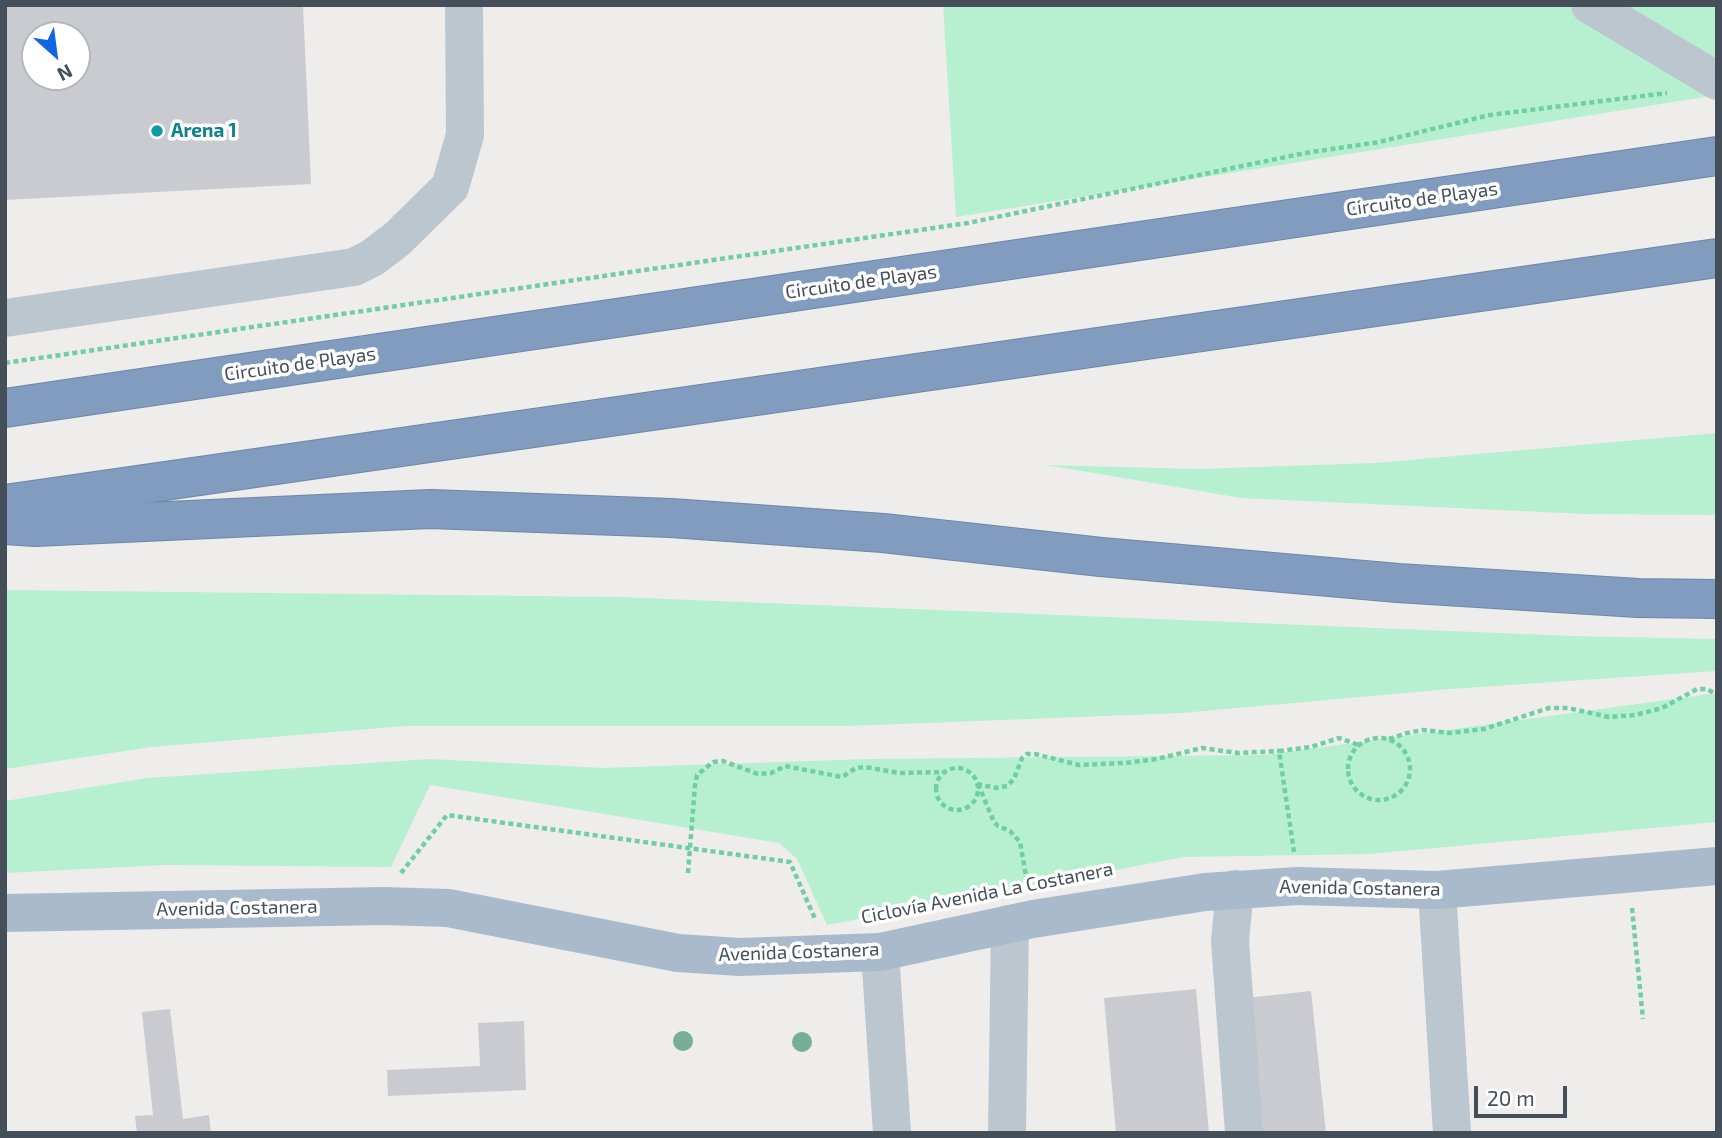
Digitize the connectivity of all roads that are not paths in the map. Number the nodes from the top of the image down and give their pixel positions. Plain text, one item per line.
1 (464, 5) edge
2 (1590, 5) edge
3 (1717, 81) edge
4 (1717, 156) edge
5 (1717, 258) edge
6 (1608, 273) junction
7 (1717, 275) edge
8 (5, 318) edge
9 (5, 408) edge
10 (5, 504) edge
11 (5, 525) edge
12 (1717, 599) edge
13 (1717, 866) edge
14 (1234, 890) junction
15 (1437, 890) junction
16 (5, 913) edge
17 (1022, 922) junction
18 (880, 952) junction
19 (892, 1133) edge
20 (1007, 1133) edge
21 (1244, 1133) edge
22 (1452, 1133) edge

1 - 8 street
2 - 3 street
4 - 9 highway, Circuito de Playas
5 - 6 highway
6 - 7 highway
6 - 10 highway
11 - 12 highway
13 - 15 main road, Avenida Costanera
14 - 15 main road, Avenida Costanera
14 - 17 main road, Avenida Costanera
14 - 21 street
15 - 22 street
16 - 18 main road, Avenida Costanera
17 - 18 main road, Avenida Costanera
17 - 20 street
18 - 19 street

